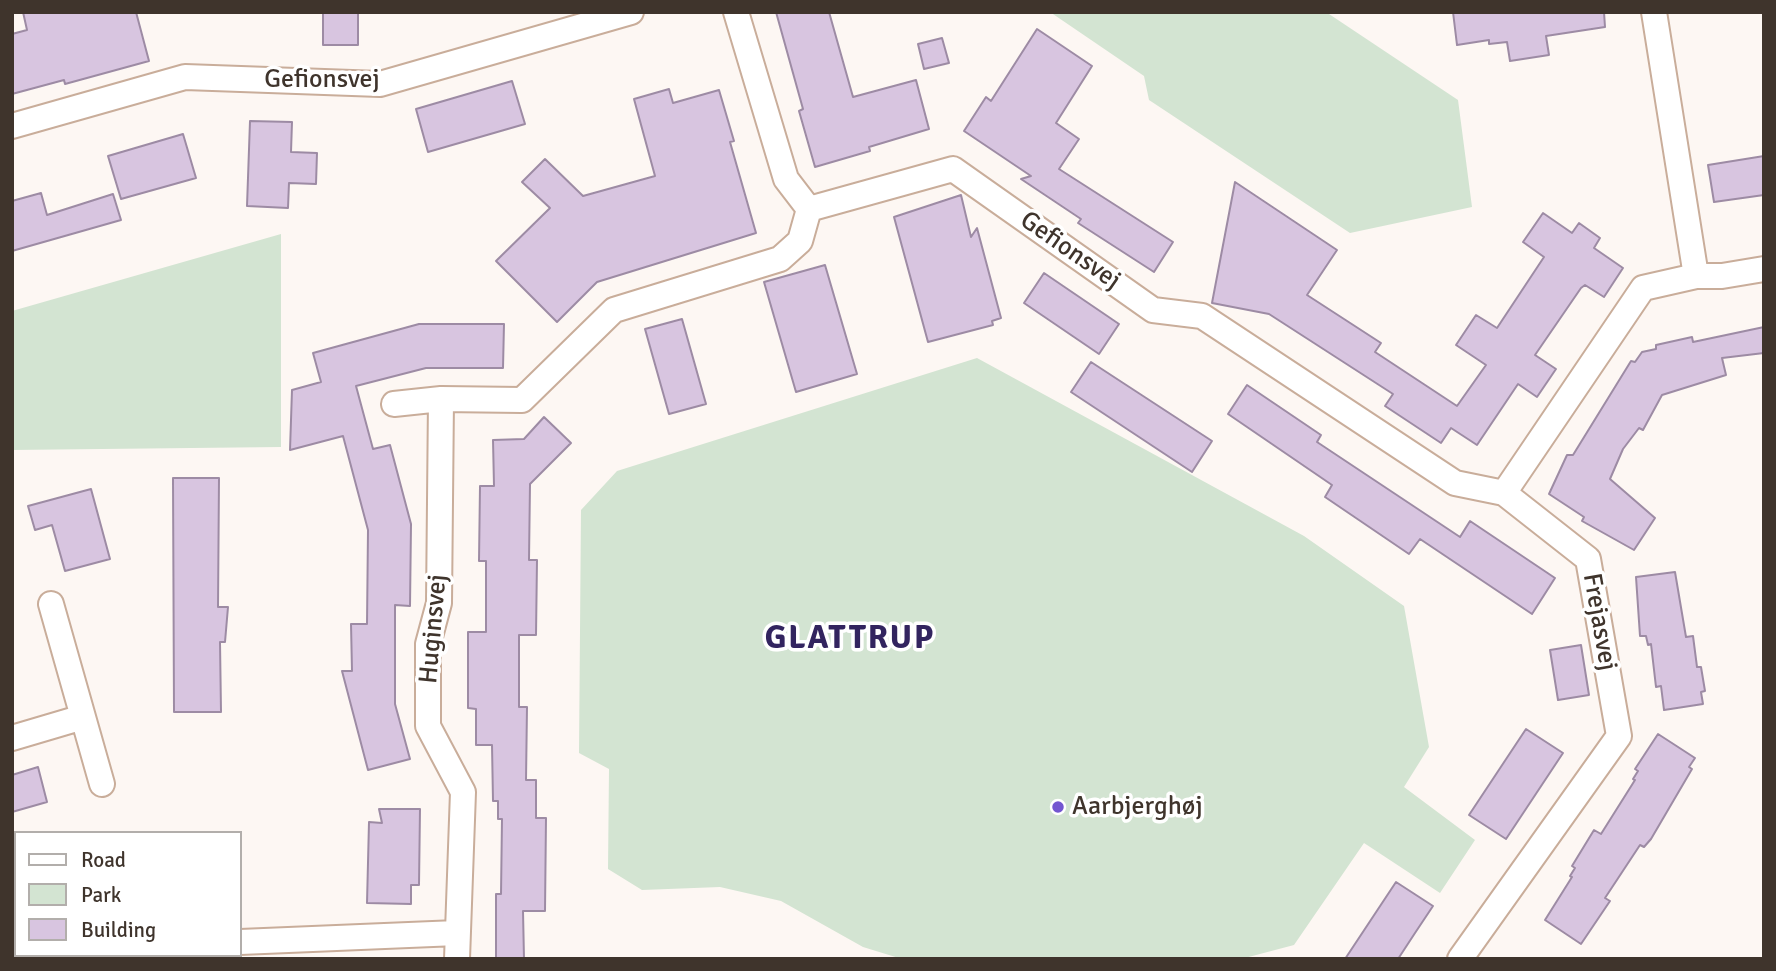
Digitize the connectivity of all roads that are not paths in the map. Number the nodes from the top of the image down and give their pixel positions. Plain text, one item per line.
1 (629, 12) edge
2 (736, 12) edge
3 (1654, 12) edge
4 (12, 126) edge
5 (809, 209) junction
6 (1764, 269) edge
7 (1696, 276) junction
8 (441, 399) junction
9 (394, 404) dead end
10 (1504, 493) junction
11 (51, 604) dead end
12 (83, 717) junction
13 (12, 738) edge
14 (102, 784) dead end
15 (457, 933) junction
16 (242, 942) edge
17 (289, 950) edge
18 (457, 959) edge
19 (1460, 959) edge

1 - 4 street, Gefionsvej
2 - 5 street
3 - 7 street
5 - 8 street
5 - 10 street, Gefionsvej
6 - 7 street
7 - 10 street
8 - 9 street
8 - 15 street, Huginsvej
10 - 19 street, Frejasvej
11 - 12 street
12 - 13 street
12 - 14 street
15 - 17 street
15 - 18 street, Huginsvej
16 - 17 street

